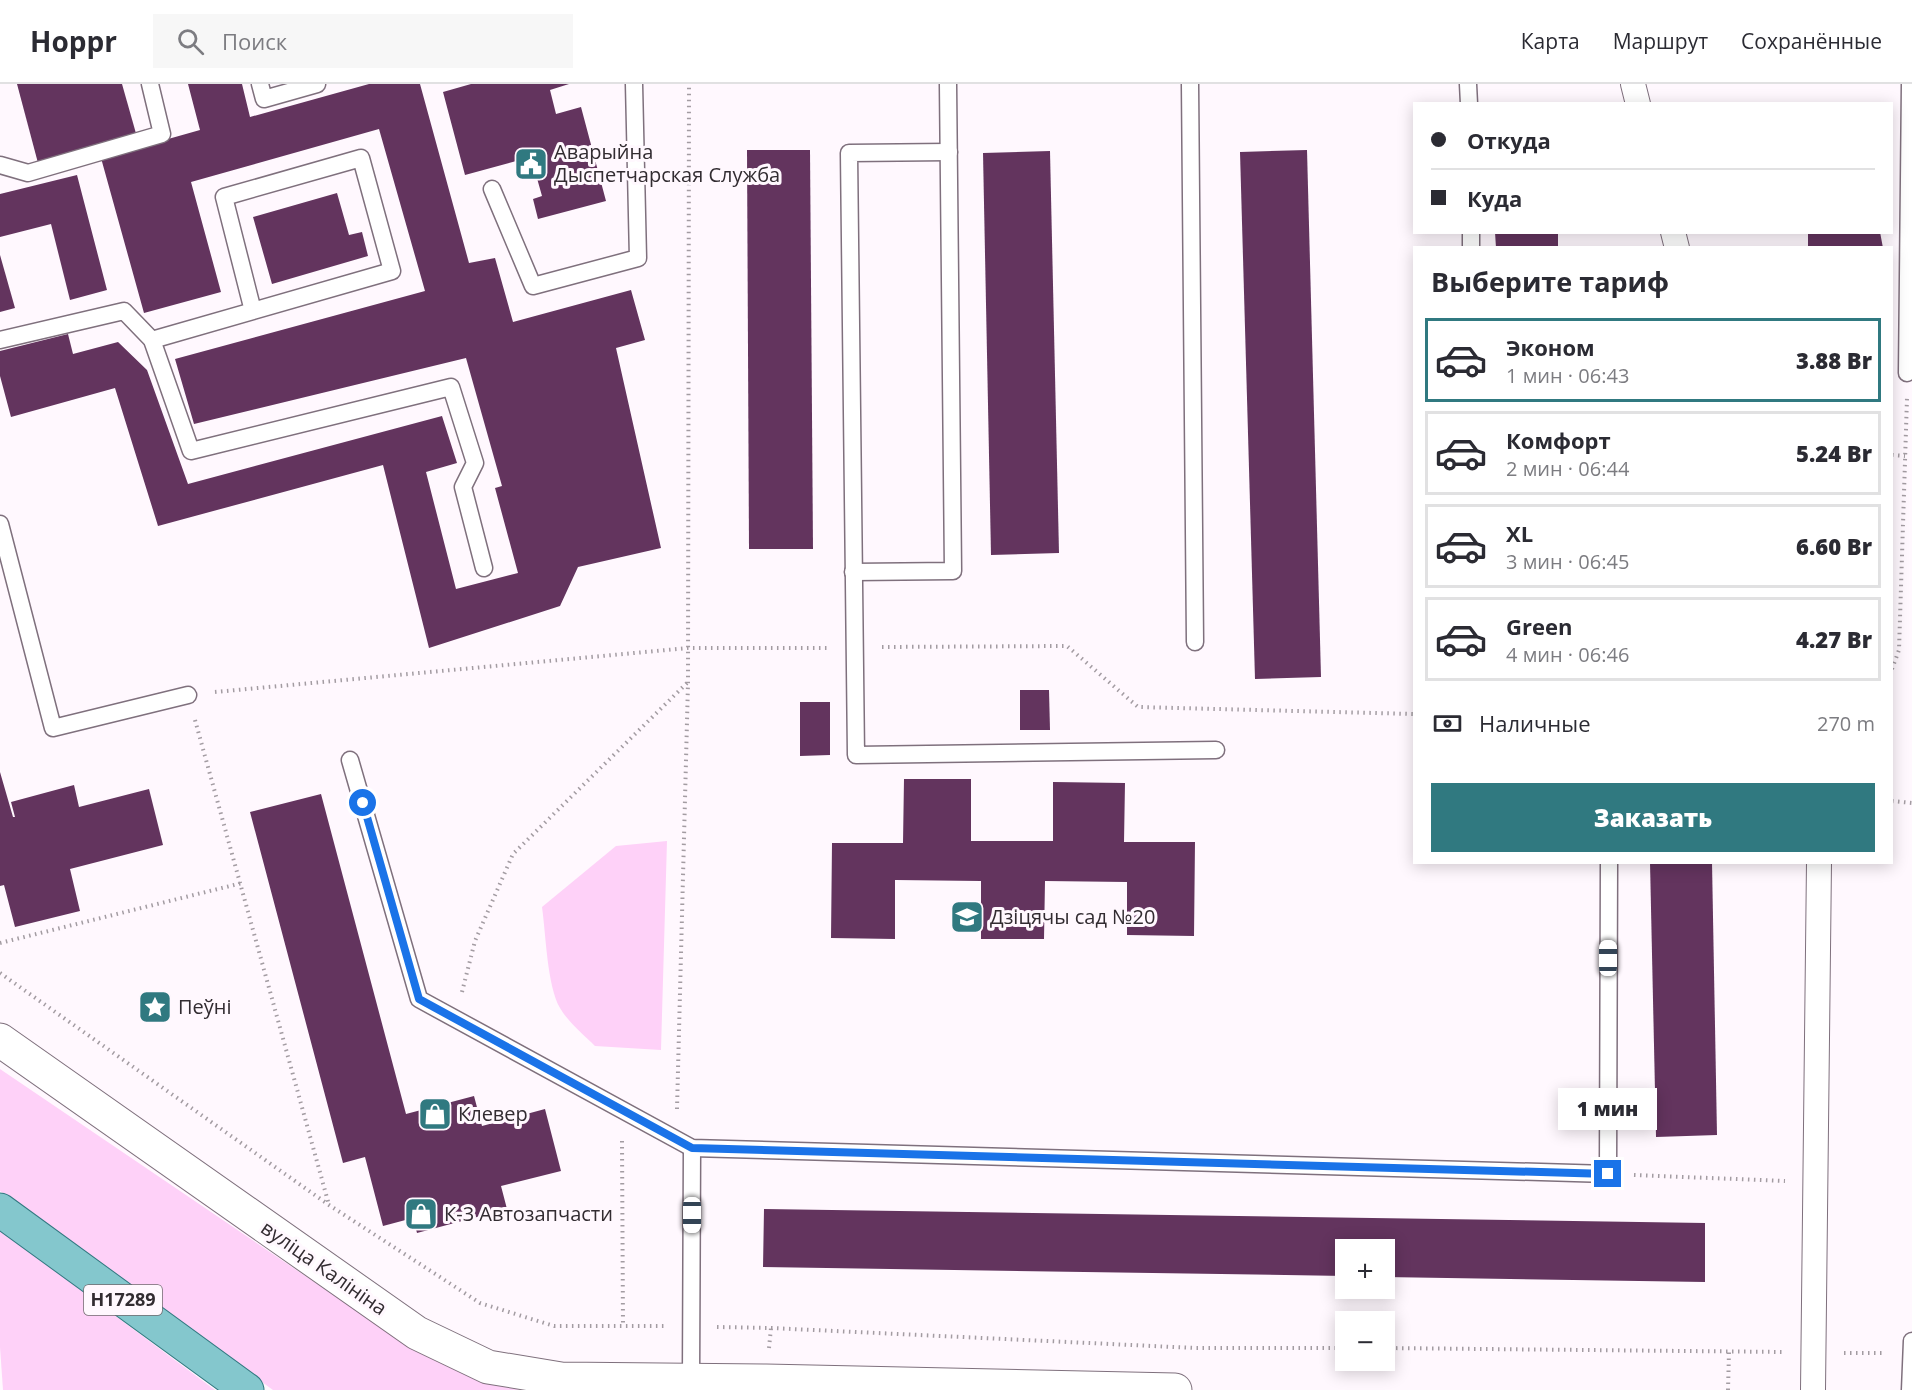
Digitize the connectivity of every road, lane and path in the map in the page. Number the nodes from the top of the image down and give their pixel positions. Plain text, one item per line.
1 (150, 84) edge
2 (260, 84) edge
3 (317, 84) edge
4 (634, 84) edge
5 (689, 84) edge
6 (948, 84) edge
7 (1190, 84) edge
8 (1468, 84) edge
9 (1633, 84) edge
10 (1910, 84) edge
11 (1469, 102) edge
12 (1638, 102) edge
13 (949, 152) junction
14 (0, 165) edge
15 (492, 189) dead end
16 (253, 310) junction
17 (0, 340) edge
18 (152, 340) junction
19 (1907, 374) joint
20 (1893, 455) edge
21 (1905, 456) junction
22 (0, 524) edge
23 (484, 568) dead end
24 (853, 572) junction
25 (1195, 642) dead end
26 (688, 648) junction
27 (854, 648) junction
28 (1893, 666) edge
29 (688, 683) junction
30 (188, 695) junction
31 (1413, 714) edge
32 (1216, 750) dead end
33 (350, 760) dead end
34 (1893, 801) edge
35 (1912, 803) edge
36 (1609, 864) edge
37 (1819, 864) edge
38 (242, 883) junction
39 (0, 943) edge
40 (0, 973) edge
41 (455, 1019) junction
42 (0, 1040) edge
43 (622, 1109) junction
44 (676, 1139) junction
45 (692, 1148) junction
46 (1608, 1174) junction
47 (1816, 1182) junction
48 (330, 1204) junction
49 (0, 1210) edge
50 (623, 1326) junction
51 (691, 1327) junction
52 (1912, 1341) edge
53 (1335, 1348) edge
54 (1395, 1348) edge
55 (1729, 1352) junction
56 (1814, 1352) junction
57 (1912, 1354) edge
58 (691, 1380) junction
59 (246, 1390) edge
60 (1175, 1390) edge
61 (1728, 1390) edge
62 (1813, 1390) edge
63 (1910, 1390) edge

1 - 14 lane
2 - 3 lane
4 - 15 lane
5 - 26 path
6 - 13 lane
7 - 25 lane
8 - 11 lane
9 - 12 street
10 - 19 lane
13 - 24 lane
13 - 24 lane
16 - 16 lane
16 - 18 lane
17 - 18 lane
18 - 23 lane
19 - 21 path
20 - 21 path
21 - 28 path
22 - 30 lane
24 - 27 lane
26 - 27 path
26 - 29 path
26 - 30 path
27 - 31 path
27 - 32 lane
29 - 41 path
29 - 44 path
30 - 38 path
33 - 41 lane
34 - 35 path
36 - 46 lane
37 - 47 street
38 - 39 path
38 - 48 path
40 - 48 path
41 - 43 lane
42 - 58 street, вуліца Калініна
43 - 44 lane
43 - 50 path
44 - 45 lane
45 - 46 lane
45 - 51 lane
46 - 47 path
47 - 56 street
48 - 50 path
49 - 59 main road, Н17289
50 - 51 path
51 - 53 path
51 - 58 lane
52 - 57 lane
54 - 55 path
55 - 56 path
55 - 61 path
56 - 57 path
56 - 62 street
57 - 63 lane
58 - 60 street, вуліца Калініна

